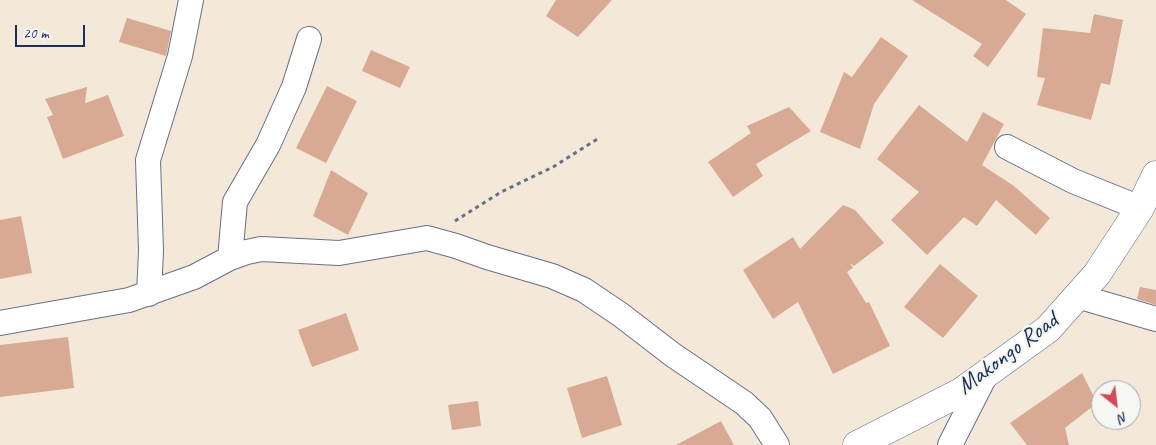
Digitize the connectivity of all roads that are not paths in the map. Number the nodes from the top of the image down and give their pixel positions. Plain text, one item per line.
1 (191, 0) edge
2 (308, 39) dead end
3 (1007, 147) dead end
4 (1156, 175) edge
5 (1140, 208) junction
6 (230, 258) junction
7 (150, 294) junction
8 (1078, 296) junction
9 (1156, 319) edge
10 (0, 323) edge
11 (985, 376) junction
12 (777, 445) edge
13 (857, 445) edge
14 (950, 445) edge

1 - 7 street
2 - 6 street
3 - 5 street
4 - 5 street, Makongo Road
5 - 8 street, Makongo Road
6 - 7 street
6 - 12 street
7 - 10 street
8 - 9 street
8 - 11 street, Makongo Road
11 - 13 street, Makongo Road
11 - 14 street

